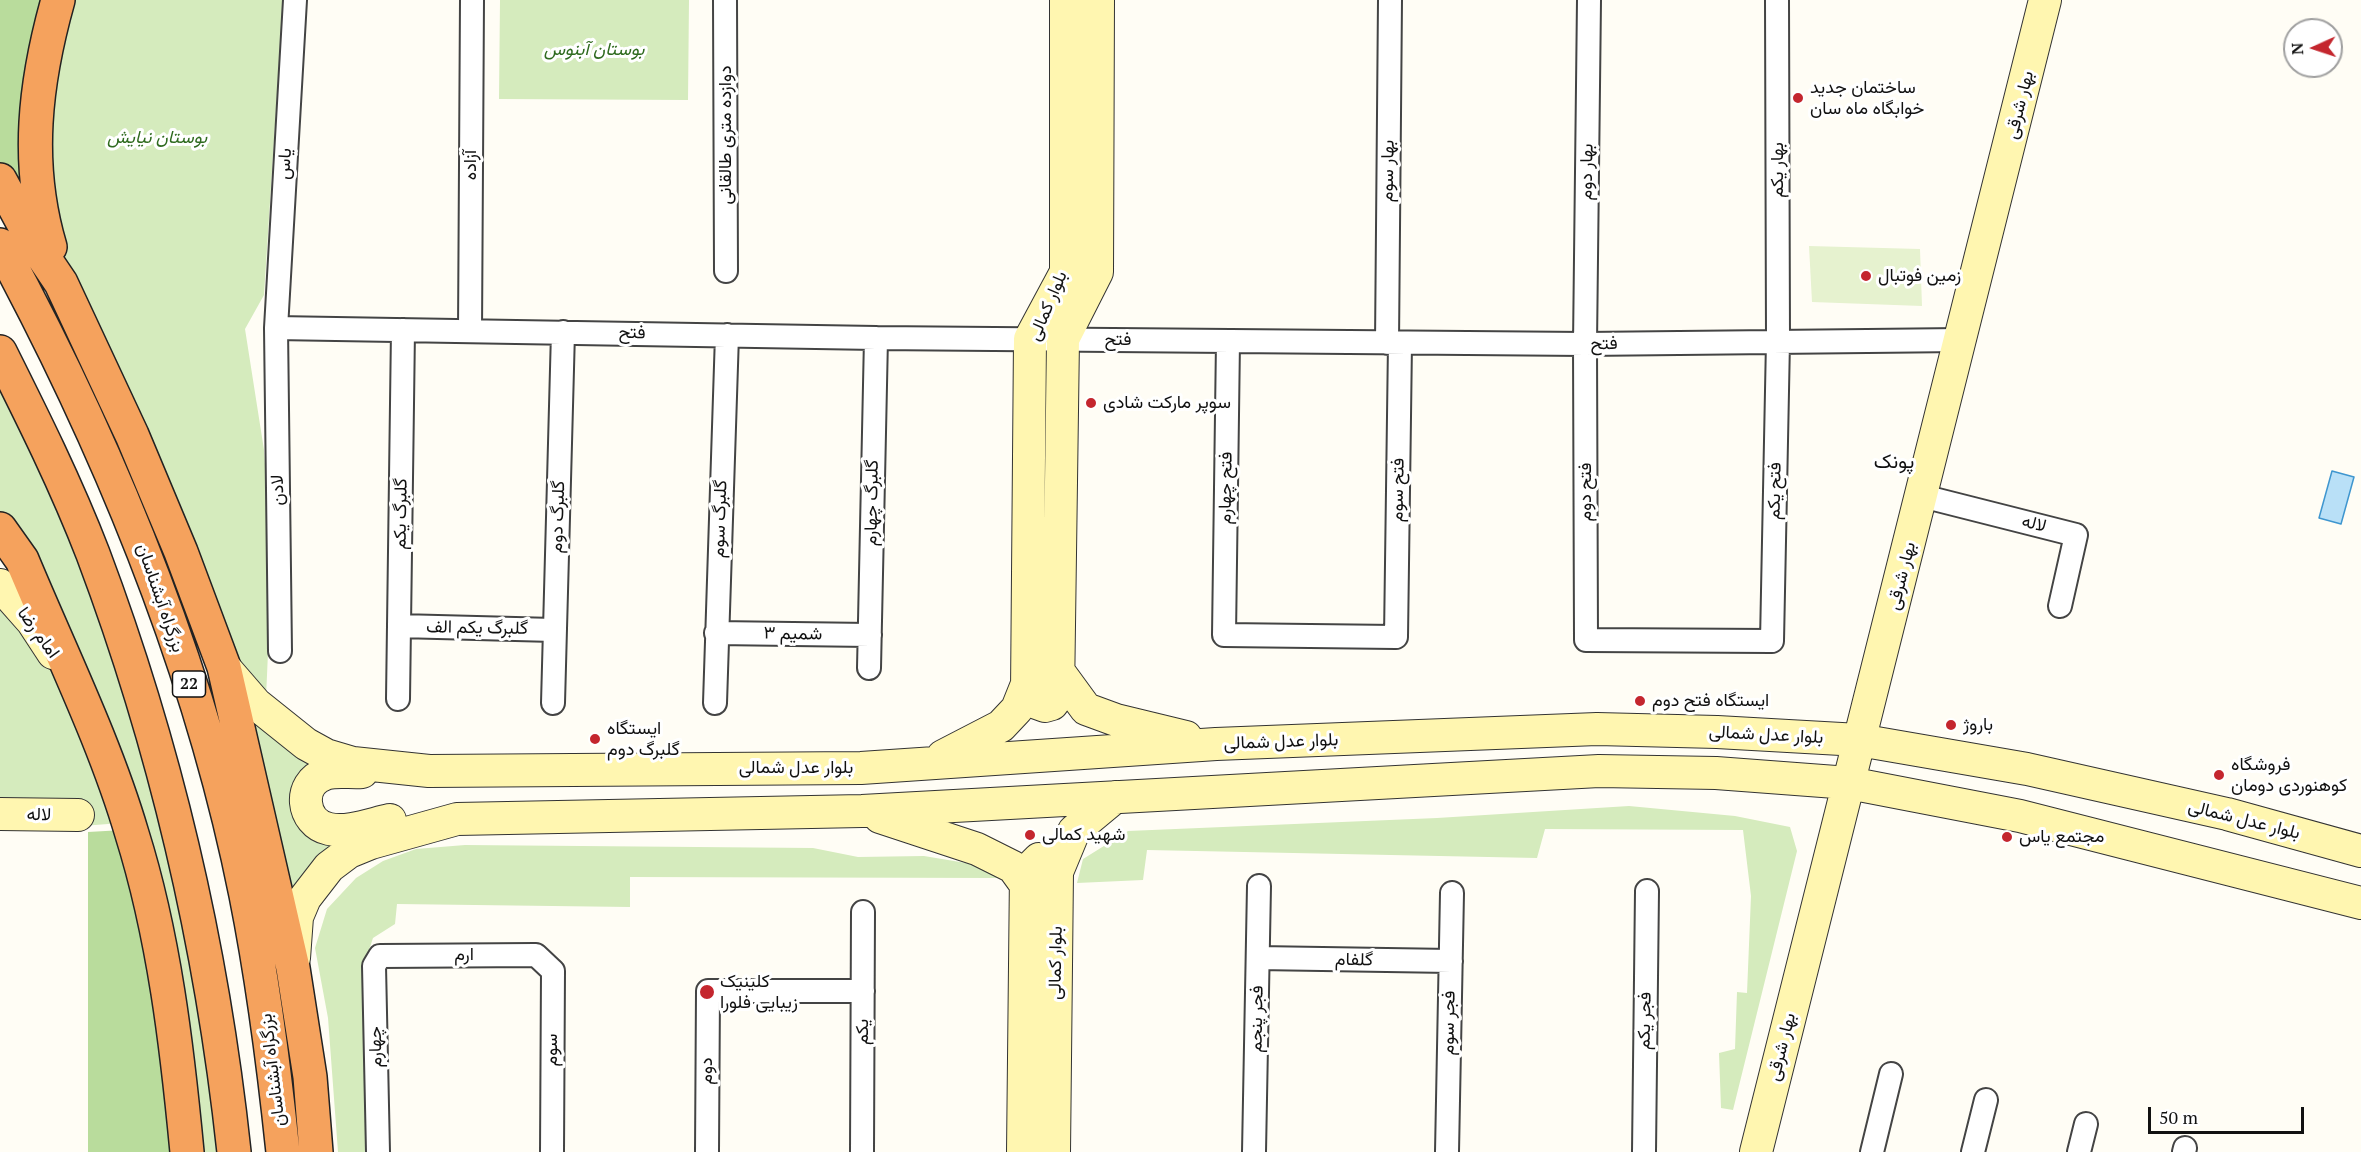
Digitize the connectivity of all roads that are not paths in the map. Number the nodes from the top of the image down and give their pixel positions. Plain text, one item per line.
1 (58, 0) edge
2 (295, 0) edge
3 (472, 0) edge
4 (725, 0) edge
5 (1066, 0) edge
6 (1098, 0) edge
7 (1390, 0) edge
8 (1589, 0) edge
9 (1777, 0) edge
10 (2045, 0) edge
11 (0, 180) edge
12 (0, 245) edge
13 (726, 271) dead end
14 (61, 283) junction
15 (276, 328) junction
16 (403, 330) junction
17 (470, 330) junction
18 (563, 332) junction
19 (727, 335) junction
20 (876, 338) junction
21 (1030, 339) junction
22 (1063, 339) junction
23 (1228, 340) junction
24 (1961, 340) junction
25 (1778, 341) junction
26 (1393, 343) junction
27 (1586, 344) junction
28 (0, 352) edge
29 (1922, 496) junction
30 (0, 529) edge
31 (0, 585) edge
32 (2060, 606) dead end
33 (399, 626) junction
34 (554, 630) junction
35 (716, 633) junction
36 (870, 635) junction
37 (1396, 637) joint
38 (1586, 640) joint
39 (280, 651) dead end
40 (224, 667) junction
41 (869, 668) dead end
42 (73, 683) junction
43 (1059, 684) junction
44 (1027, 687) junction
45 (398, 699) dead end
46 (715, 702) dead end
47 (553, 703) dead end
48 (1859, 740) junction
49 (1216, 744) junction
50 (927, 764) junction
51 (429, 771) junction
52 (1848, 783) junction
53 (1115, 798) junction
54 (862, 811) junction
55 (0, 814) edge
56 (78, 815) dead end
57 (458, 819) junction
58 (2361, 850) edge
59 (1036, 876) junction
60 (1259, 886) dead end
61 (1647, 891) dead end
62 (1452, 894) dead end
63 (2361, 903) edge
64 (863, 912) dead end
65 (536, 954) joint
66 (393, 955) joint
67 (1258, 958) junction
68 (1450, 961) junction
69 (293, 968) junction
70 (863, 991) junction
71 (1891, 1074) dead end
72 (1986, 1100) dead end
73 (2086, 1124) dead end
74 (187, 1152) edge
75 (234, 1152) edge
76 (283, 1152) edge
77 (316, 1152) edge
78 (378, 1152) edge
79 (552, 1152) edge
80 (707, 1152) edge
81 (862, 1152) edge
82 (1023, 1152) edge
83 (1054, 1152) edge
84 (1254, 1152) edge
85 (1447, 1152) edge
86 (1644, 1152) edge
87 (1756, 1152) edge
88 (1872, 1152) edge
89 (1973, 1152) edge
90 (2079, 1152) edge

1 - 14 highway
2 - 15 street, یاس
3 - 17 street, آزاده
4 - 13 street, دوازده متری طالقانی
5 - 21 main road, بلوار کمالی
6 - 22 main road, بلوار کمالی
7 - 26 street, بهار سوم
8 - 27 street, بهار دوم
9 - 25 street, بهار یکم
10 - 24 main road, بهار شرقی
11 - 14 highway
12 - 76 highway, بزرگراه آبشناسان / 22
14 - 40 highway
15 - 16 street, فتح
15 - 39 street, لادن
16 - 17 street, فتح
16 - 33 street, گلبرگ یکم
17 - 18 street, فتح
18 - 19 street, فتح
18 - 34 street, گلبرگ دوم
19 - 20 street, فتح
19 - 35 street, گلبرگ سوم
20 - 21 street, فتح
20 - 36 street, گلبرگ چهارم
21 - 22 street, فتح
21 - 44 main road, بلوار کمالی
22 - 23 street, فتح
22 - 43 main road, بلوار کمالی
23 - 26 street, فتح
23 - 37 street, فتح چهارم
24 - 25 street, فتح
24 - 29 main road, بهار شرقی
25 - 27 street, فتح
25 - 38 street, فتح یکم
26 - 27 street, فتح
26 - 37 street, فتح سوم
27 - 38 street, فتح دوم
28 - 75 highway
29 - 32 street, لاله
29 - 48 main road, بهار شرقی
30 - 42 highway
31 - 42 main road, امام رضا
33 - 34 street, گلبرگ یکم الف
33 - 45 street, گلبرگ یکم
34 - 47 street, گلبرگ دوم
35 - 36 street, شمیم ۳
35 - 46 street, گلبرگ سوم
36 - 41 street, گلبرگ چهارم
40 - 51 main road, بلوار عدل شمالی
40 - 69 highway
42 - 74 highway
43 - 44 main road
43 - 49 main road
44 - 50 main road, بلوار کمالی
48 - 49 main road, بلوار عدل شمالی
48 - 52 main road, بهار شرقی
48 - 58 main road, بلوار عدل شمالی
49 - 50 main road, بلوار عدل شمالی
50 - 51 main road, بلوار عدل شمالی
51 - 57 main road
52 - 53 main road
52 - 63 main road
52 - 87 main road, بهار شرقی
53 - 54 main road
53 - 59 main road, بلوار کمالی
54 - 57 main road
54 - 59 main road
55 - 56 main road, لاله
57 - 69 main road
59 - 82 main road, بلوار کمالی
59 - 83 main road, بلوار کمالی
60 - 67 street, فجر پنجم
61 - 86 street, فجر یکم
62 - 68 street, فجر سوم
64 - 70 street, یکم
65 - 66 street, ارم
65 - 79 street, سوم
66 - 78 street, چهارم
67 - 68 street, گلفام
67 - 84 street, فجر پنجم
68 - 85 street, فجر سوم
69 - 77 highway
70 - 80 street, دوم
70 - 81 street, یکم
71 - 88 street
72 - 89 street
73 - 90 street

